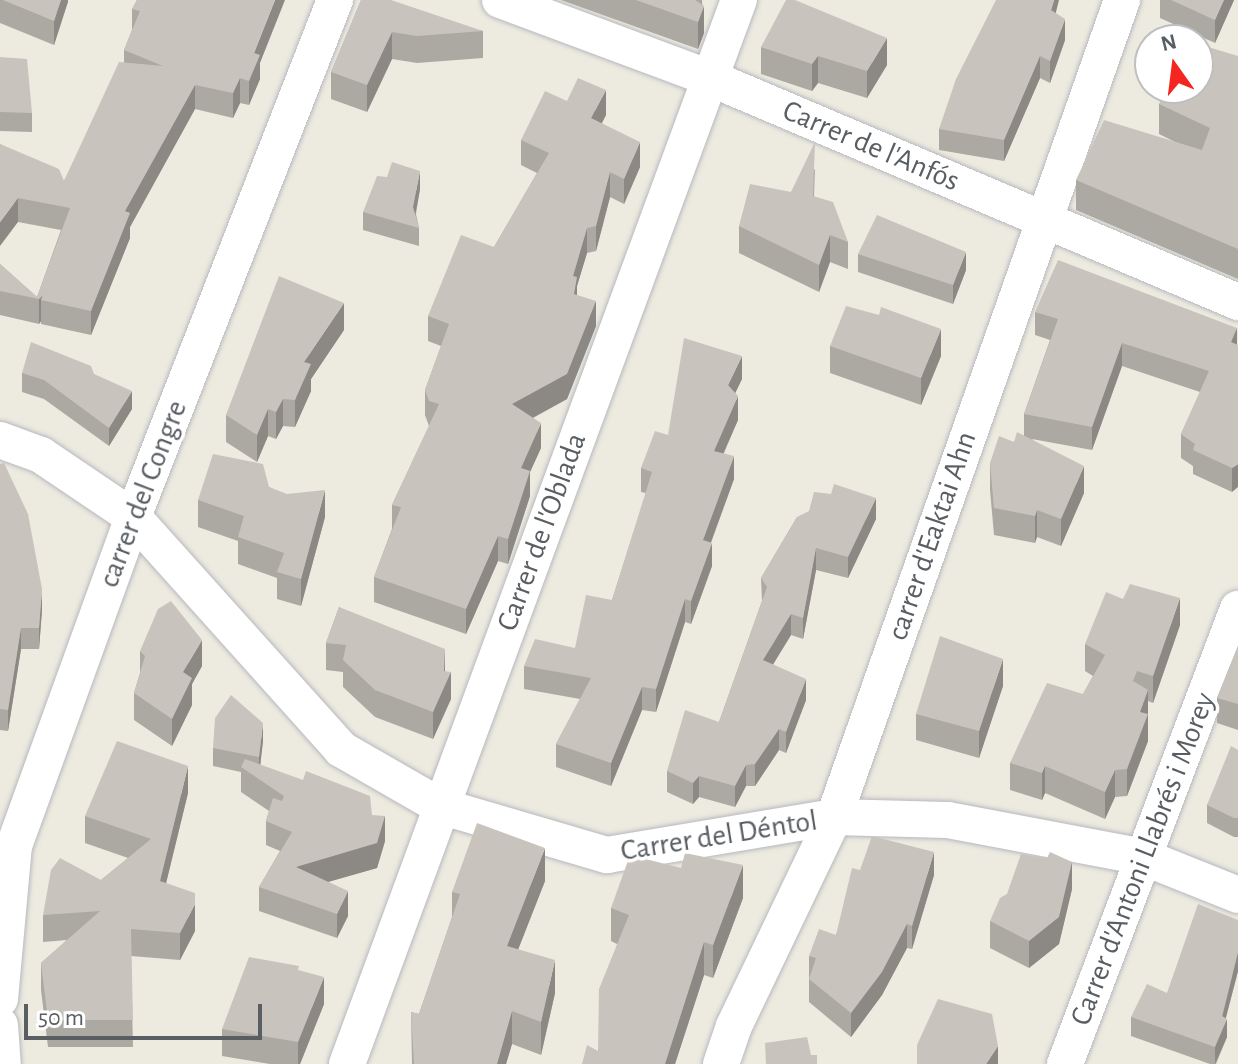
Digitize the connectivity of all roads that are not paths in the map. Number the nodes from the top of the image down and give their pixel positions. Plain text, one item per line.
1 (335, 0) edge
2 (500, 0) edge
3 (739, 0) edge
4 (1122, 0) edge
5 (710, 78) junction
6 (1042, 219) junction
7 (1238, 302) edge
8 (0, 440) edge
9 (133, 517) junction
10 (1238, 609) edge
11 (440, 806) junction
12 (834, 817) junction
13 (1143, 857) junction
14 (1238, 895) edge
15 (0, 999) edge
16 (0, 1025) edge
17 (3, 1064) edge
18 (347, 1064) edge
19 (721, 1064) edge
20 (1065, 1064) edge

1 - 9 street, carrer del Congre
2 - 5 street, Carrer de l'Anfós
3 - 5 street, Carrer de l'Oblada
4 - 6 street, carrer d'Eaktai Ahn
5 - 6 street, Carrer de l'Anfós
5 - 11 street, Carrer de l'Oblada
6 - 7 street, Carrer de l'Anfós
6 - 12 street, carrer d'Eaktai Ahn
8 - 9 street, Carrer del Déntol
9 - 11 street, Carrer del Déntol
9 - 15 street, carrer del Congre
10 - 13 street, Carrer d'Antoni Llabrés i Morey
11 - 12 street, Carrer del Déntol
11 - 18 street, Carrer de l'Oblada
12 - 13 street, Carrer del Déntol
12 - 19 street, carrer d'Eaktai Ahn
13 - 14 street, Carrer del Déntol
13 - 20 street, Carrer d'Antoni Llabrés i Morey
16 - 17 street

